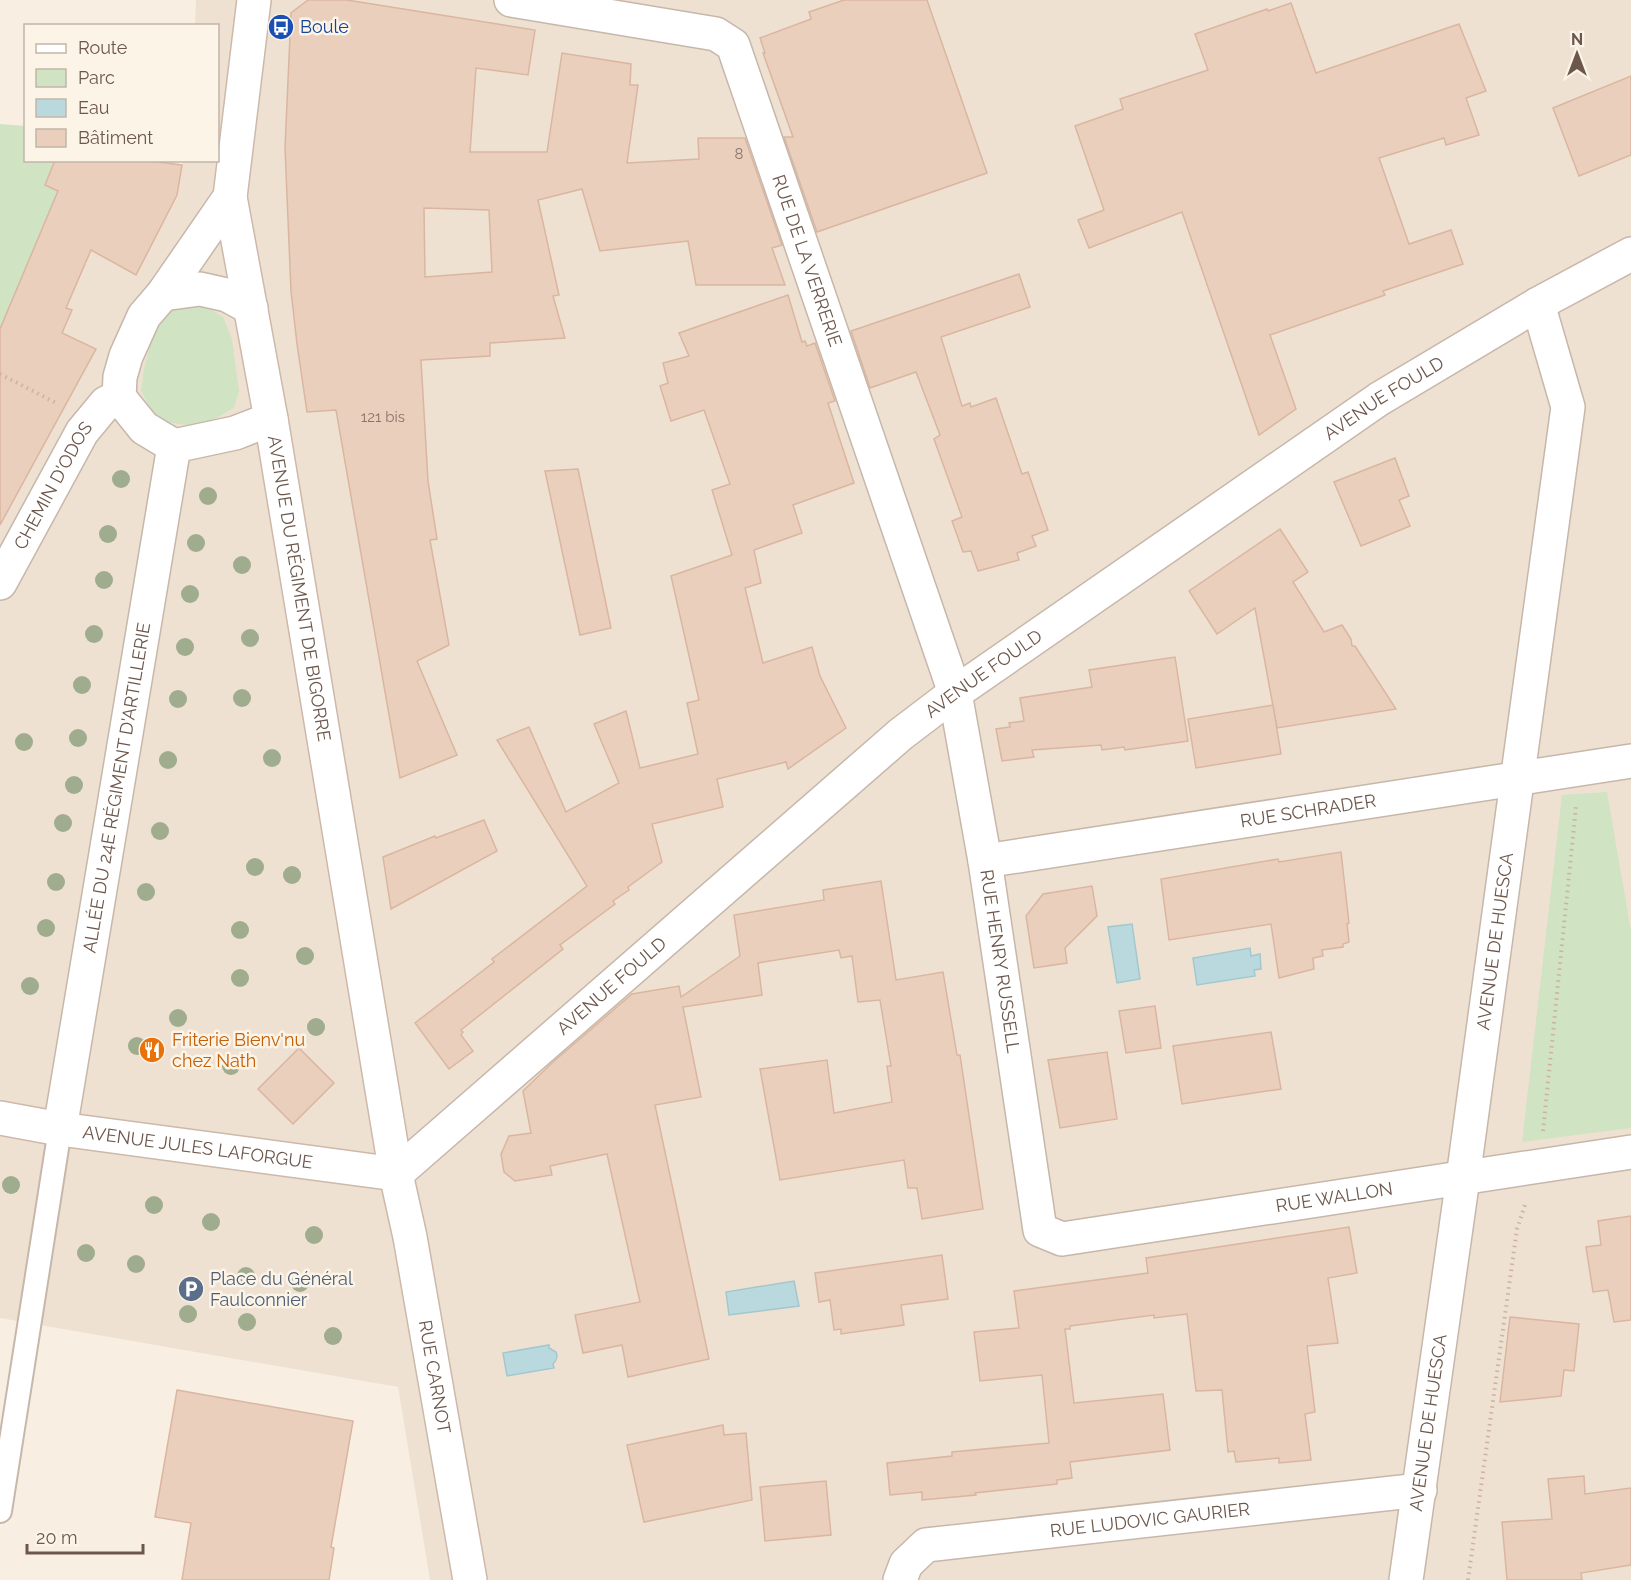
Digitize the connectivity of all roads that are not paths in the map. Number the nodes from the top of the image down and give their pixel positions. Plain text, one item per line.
1 (254, 0) edge
2 (511, 0) edge
3 (230, 197) junction
4 (1631, 254) edge
5 (163, 294) junction
6 (1538, 304) junction
7 (251, 308) junction
8 (119, 397) junction
9 (271, 419) junction
10 (174, 446) junction
11 (0, 584) edge
12 (955, 693) junction
13 (1631, 761) edge
14 (1517, 778) junction
15 (984, 861) junction
16 (0, 1118) edge
17 (60, 1129) junction
18 (1631, 1152) edge
19 (396, 1174) junction
20 (1463, 1178) junction
21 (1040, 1230) joint
22 (1420, 1490) junction
23 (0, 1511) edge
24 (470, 1580) edge
25 (900, 1580) edge
26 (1406, 1580) edge

1 - 3 street, AVENUE DU RÉGIMENT DE BIGORRE
2 - 12 street, RUE DE LA VERRERIE
3 - 5 street
3 - 7 street, AVENUE DU RÉGIMENT DE BIGORRE
4 - 6 street, AVENUE FOULD
5 - 7 street
5 - 8 street
6 - 12 street, AVENUE FOULD
6 - 14 street, AVENUE DE HUESCA
7 - 9 street, AVENUE DU RÉGIMENT DE BIGORRE
8 - 10 street
8 - 11 street, CHEMIN D'ODOS
9 - 10 street
9 - 19 street, AVENUE DU RÉGIMENT DE BIGORRE
10 - 17 street, ALLÉE DU 24E RÉGIMENT D'ARTILLERIE
12 - 15 street, RUE HENRY RUSSELL
12 - 19 street, AVENUE FOULD
13 - 14 street, RUE SCHRADER
14 - 15 street, RUE SCHRADER
14 - 20 street, AVENUE DE HUESCA
15 - 21 street, RUE HENRY RUSSELL
16 - 17 street, AVENUE JULES LAFORGUE
17 - 19 street, AVENUE JULES LAFORGUE
17 - 23 lane
18 - 20 street, RUE WALLON
19 - 24 street, RUE CARNOT
20 - 21 street, RUE WALLON
20 - 22 street, AVENUE DE HUESCA
22 - 25 street, RUE LUDOVIC GAURIER
22 - 26 street, AVENUE DE HUESCA

